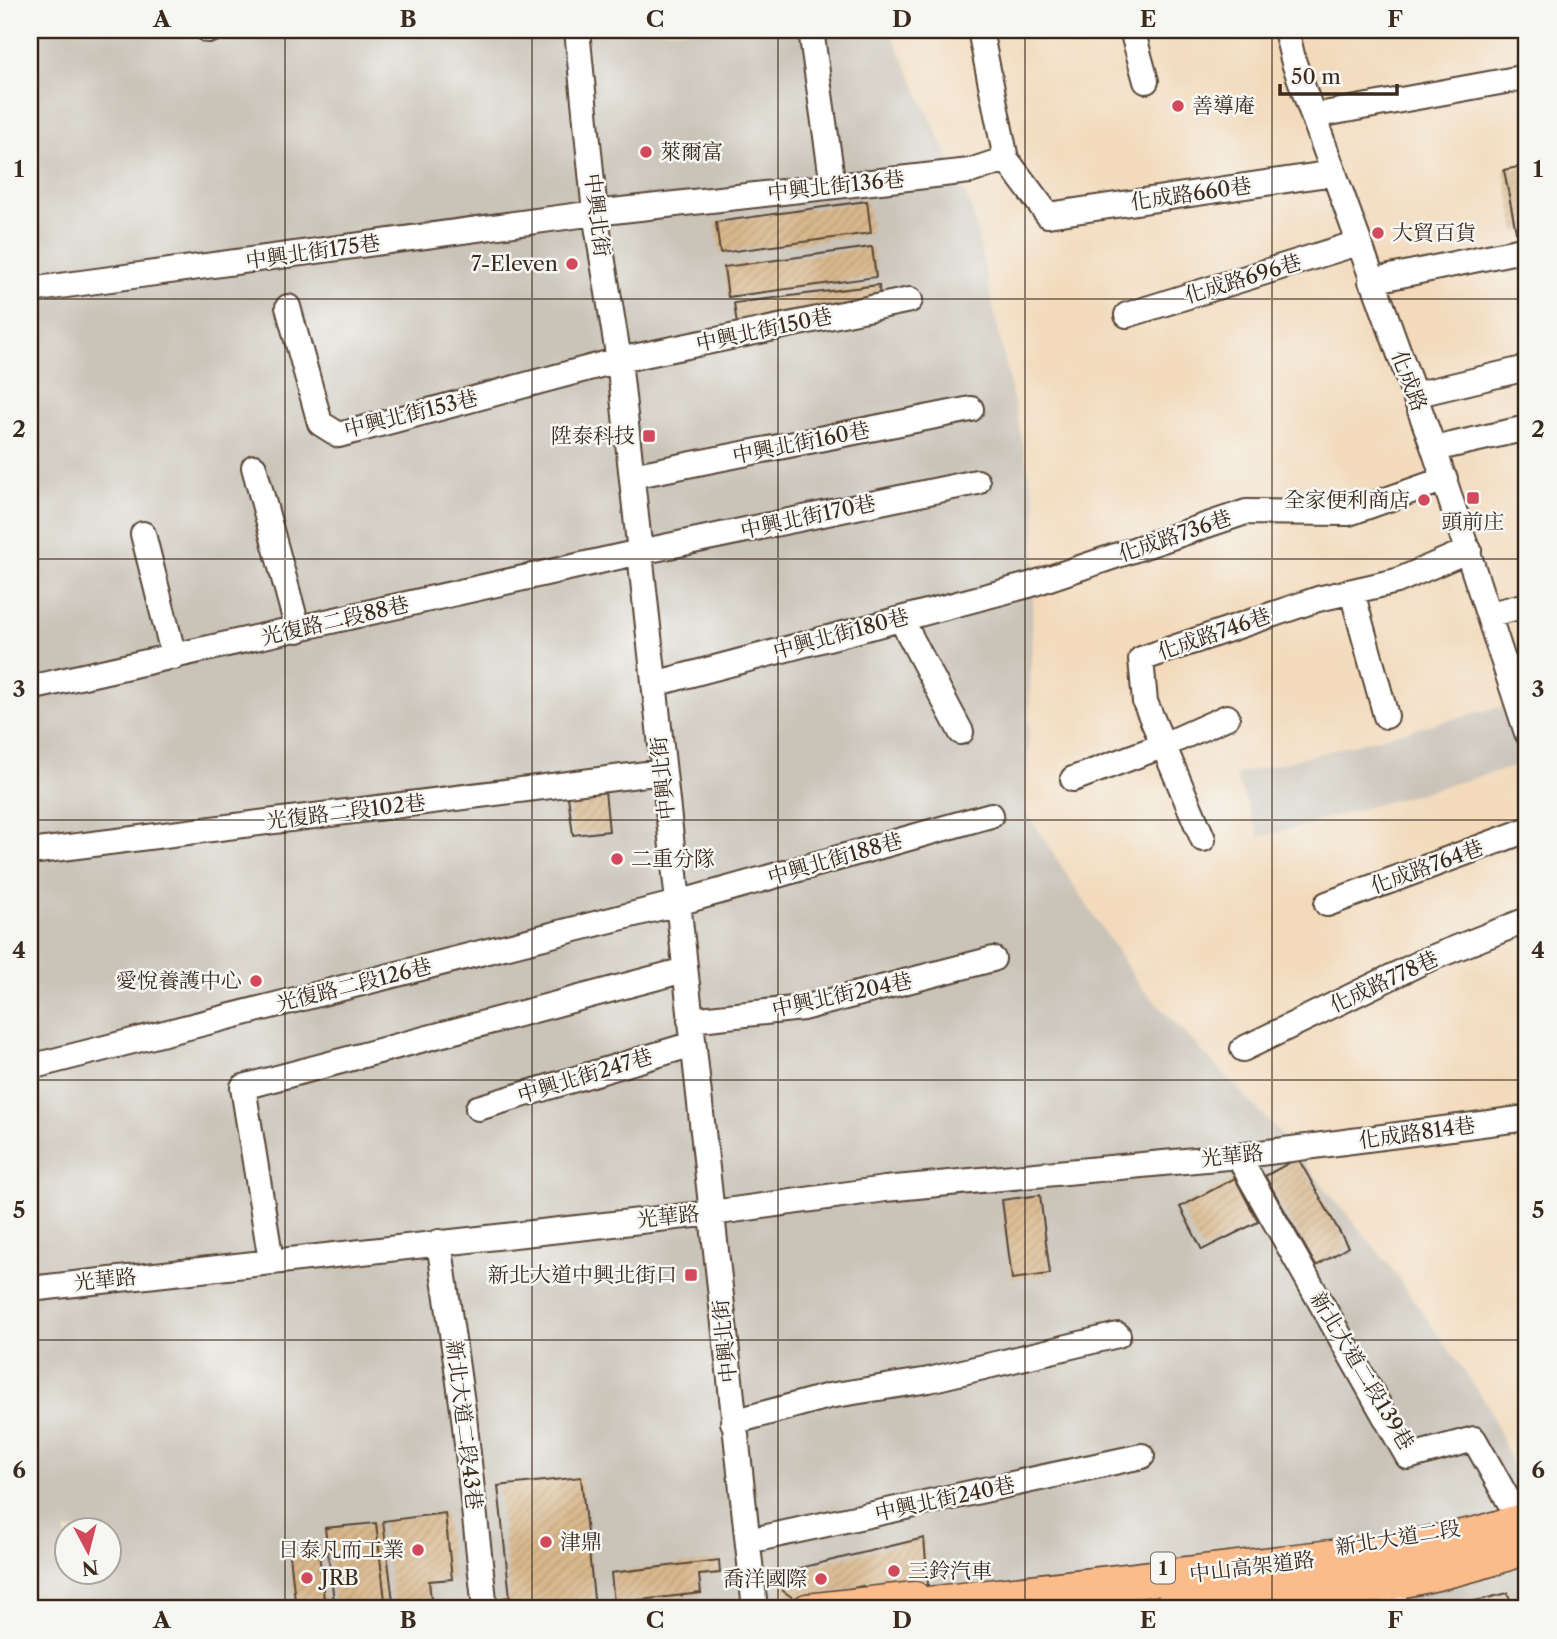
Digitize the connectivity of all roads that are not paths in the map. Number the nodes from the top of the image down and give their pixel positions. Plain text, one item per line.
1 (578, 30) edge
2 (811, 30) edge
3 (980, 30) edge
4 (1132, 30) edge
5 (1286, 30) edge
6 (1527, 77) edge
7 (1146, 81) dead end
8 (1313, 116) junction
9 (1006, 159) junction
10 (1334, 173) junction
11 (832, 186) junction
12 (595, 213) junction
13 (1358, 243) junction
14 (1527, 249) edge
15 (1371, 281) junction
16 (30, 290) edge
17 (910, 300) dead end
18 (288, 307) dead end
19 (1127, 315) dead end
20 (619, 360) junction
21 (1527, 368) edge
22 (1414, 395) junction
23 (971, 409) dead end
24 (1527, 428) edge
25 (1434, 449) junction
26 (254, 467) dead end
27 (632, 476) junction
28 (1445, 479) junction
29 (977, 482) dead end
30 (143, 534) dead end
31 (1469, 550) junction
32 (640, 552) junction
33 (1029, 585) joint
34 (1352, 592) junction
35 (1527, 605) edge
36 (1490, 614) junction
37 (901, 619) junction
38 (298, 630) junction
39 (174, 657) junction
40 (654, 684) junction
41 (30, 688) edge
42 (1386, 716) dead end
43 (1227, 717) dead end
44 (961, 732) dead end
45 (1527, 733) edge
46 (1163, 747) junction
47 (662, 772) junction
48 (1073, 779) dead end
49 (991, 815) dead end
50 (1527, 830) edge
51 (1203, 839) dead end
52 (30, 852) edge
53 (678, 903) junction
54 (1326, 904) dead end
55 (1527, 920) edge
56 (993, 960) dead end
57 (685, 970) junction
58 (692, 1032) junction
59 (1242, 1049) dead end
60 (30, 1067) edge
61 (478, 1108) dead end
62 (1527, 1118) edge
63 (1307, 1148) joint
64 (1238, 1156) junction
65 (712, 1213) junction
66 (439, 1242) junction
67 (271, 1261) junction
68 (30, 1289) edge
69 (1118, 1335) dead end
70 (733, 1422) junction
71 (1142, 1456) dead end
72 (1525, 1518) edge
73 (748, 1541) junction
74 (1527, 1546) edge
75 (1527, 1559) edge
76 (1261, 1596) edge
77 (1394, 1602) edge
78 (485, 1609) edge
79 (755, 1609) edge
80 (807, 1609) edge
81 (890, 1609) edge
82 (1033, 1609) edge
83 (1170, 1609) edge

1 - 12 street, 中興北街
2 - 11 street
3 - 9 street
4 - 7 street
5 - 8 street, 化成路
6 - 8 street
8 - 10 street, 化成路
9 - 10 street, 化成路660巷
9 - 11 street, 中興北街136巷
10 - 13 street, 化成路
11 - 12 street, 中興北街136巷
12 - 16 street, 中興北街175巷
12 - 20 street, 中興北街
13 - 15 street, 化成路
13 - 19 street, 化成路696巷
14 - 15 street
15 - 22 street, 化成路
17 - 20 street, 中興北街150巷
18 - 20 street, 中興北街153巷
20 - 27 street, 中興北街
21 - 22 street
22 - 25 street, 化成路
23 - 27 street, 中興北街160巷
24 - 25 street
25 - 28 street, 化成路
26 - 38 street
27 - 32 street, 中興北街
28 - 31 street, 化成路
28 - 33 street, 化成路736巷
29 - 32 street, 中興北街170巷
30 - 39 street
31 - 34 street, 化成路746巷
31 - 36 street, 化成路
32 - 38 street, 光復路二段88巷
32 - 40 street, 中興北街
33 - 37 street, 中興北街180巷
34 - 42 street
34 - 46 street, 化成路746巷
35 - 36 street
36 - 45 street, 化成路
37 - 40 street, 中興北街180巷
37 - 44 street
38 - 39 street, 光復路二段88巷
39 - 41 street, 光復路二段88巷
40 - 47 street, 中興北街
43 - 46 street
46 - 48 street
46 - 51 street, 化成路746巷
47 - 52 street, 光復路二段102巷
47 - 53 street, 中興北街
49 - 53 street, 中興北街188巷
50 - 54 street, 化成路764巷
53 - 57 street, 中興北街
53 - 60 street, 光復路二段126巷
55 - 59 street, 化成路778巷
56 - 58 street, 中興北街204巷
57 - 58 street, 中興北街
57 - 67 street
58 - 61 street, 中興北街247巷
58 - 65 street, 中興北街
62 - 63 street, 化成路814巷
63 - 64 street, 光華路
64 - 65 street, 光華路
64 - 72 street, 新北大道二段139巷
65 - 66 street, 光華路
65 - 70 street, 中興北街
66 - 67 street, 光華路
66 - 78 street, 新北大道二段43巷
67 - 68 street, 光華路
69 - 70 street
70 - 73 street, 中興北街
71 - 73 street, 中興北街240巷
72 - 76 highway
72 - 80 main road, 新北大道二段 / 1
72 - 81 highway, 中山高架道路 / 1
73 - 79 street, 中興北街
74 - 83 highway, 中山高架道路 / 1
75 - 77 main road
76 - 77 main road
76 - 82 highway

